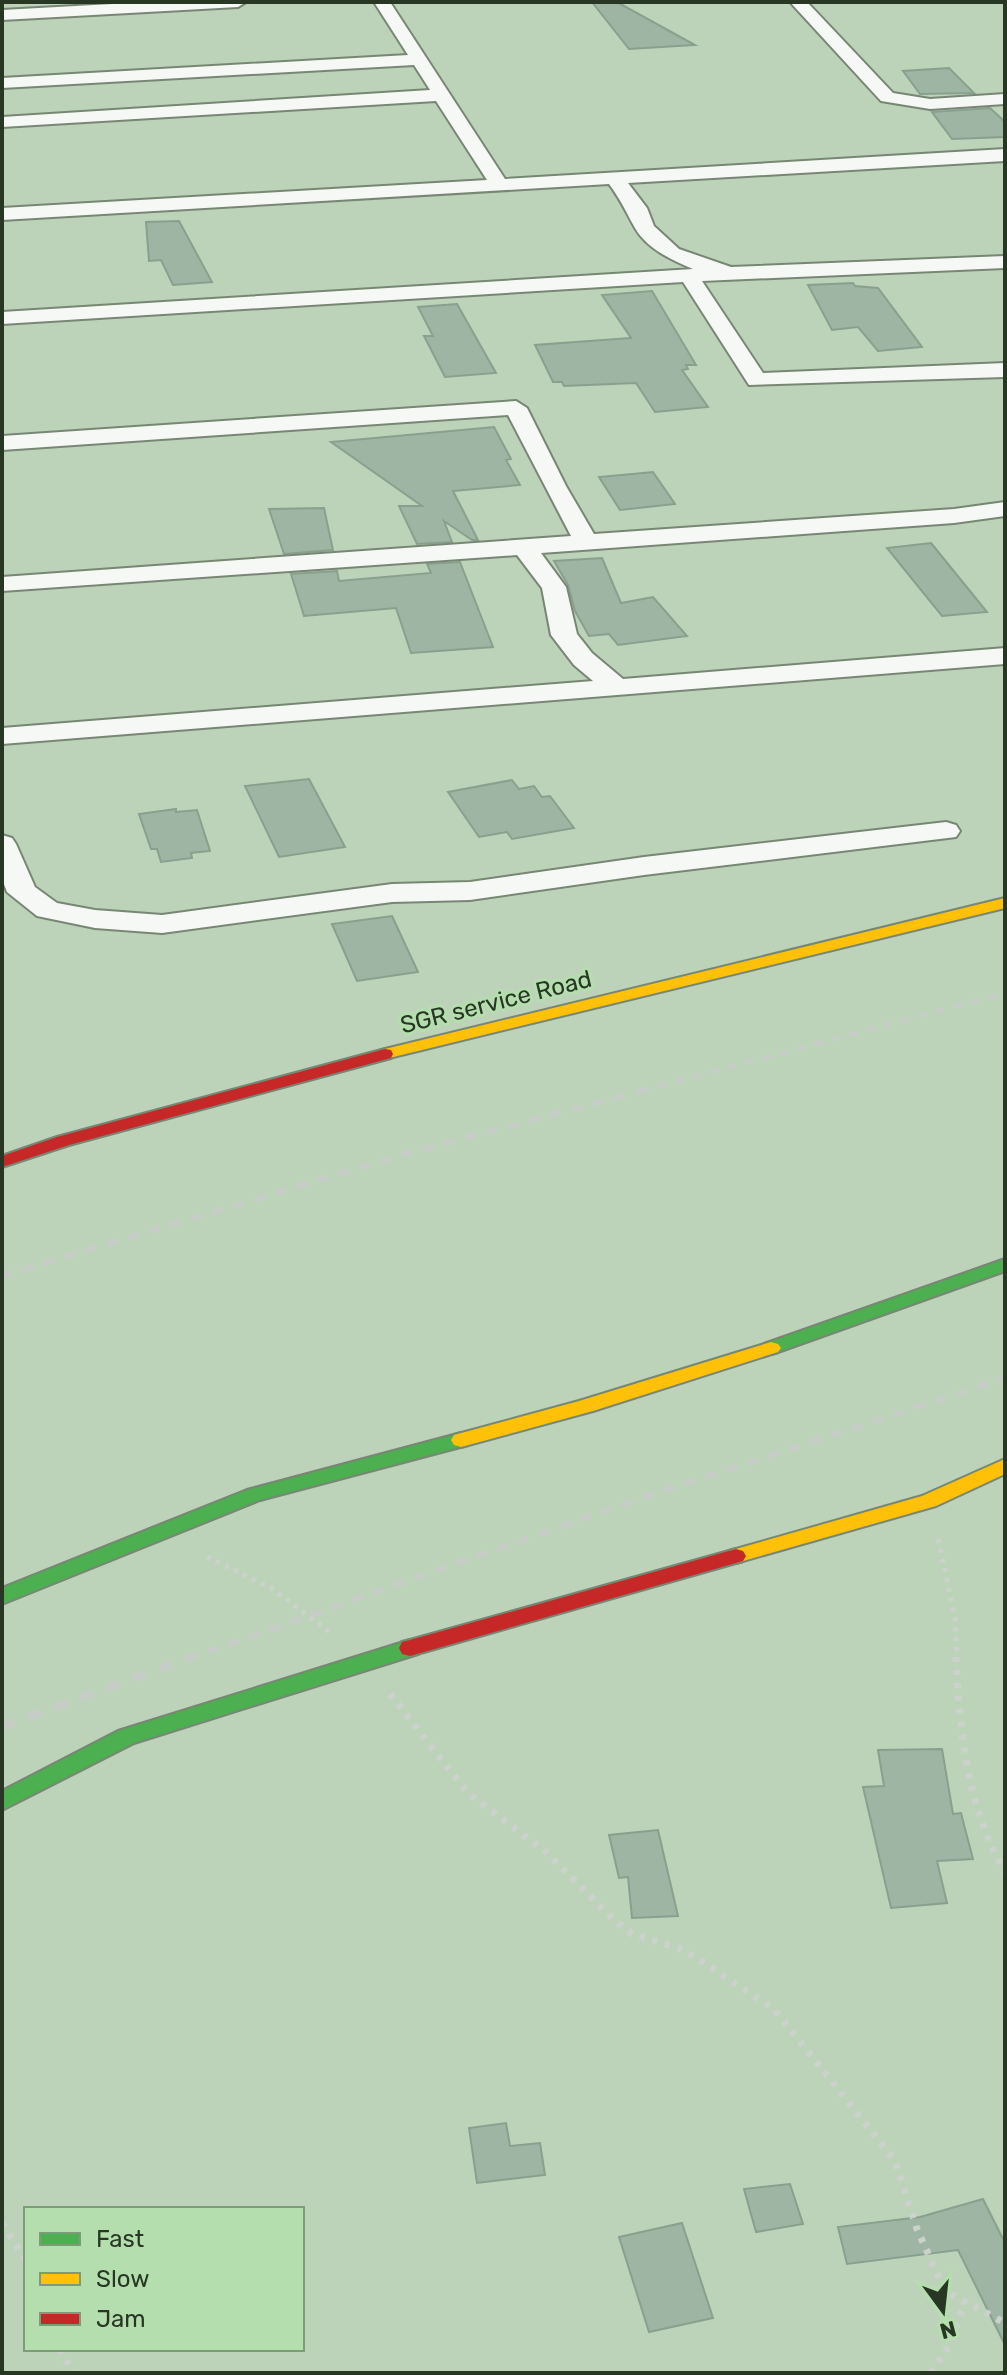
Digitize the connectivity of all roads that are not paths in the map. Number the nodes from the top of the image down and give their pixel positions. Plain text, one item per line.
1 (238, 2) edge
2 (382, 2) edge
3 (798, 2) edge
4 (2, 15) edge
5 (419, 60) junction
6 (2, 83) edge
7 (441, 95) junction
8 (1005, 99) edge
9 (2, 122) edge
10 (1005, 155) edge
11 (613, 176) junction
12 (498, 183) junction
13 (2, 214) edge
14 (1005, 262) edge
15 (731, 273) junction
16 (689, 276) junction
17 (2, 318) edge
18 (1005, 370) edge
19 (2, 443) edge
20 (1005, 509) edge
21 (587, 543) junction
22 (527, 547) junction
23 (2, 584) edge
24 (1005, 656) edge
25 (617, 687) junction
26 (2, 736) edge
27 (946, 831) dead end
28 (2, 844) edge
29 (1005, 903) edge
30 (2, 1162) edge
31 (1005, 1265) edge
32 (1005, 1466) edge
33 (2, 1596) edge
34 (2, 1801) edge

1 - 4 street
2 - 5 street
3 - 8 street
5 - 6 street
5 - 7 street
7 - 9 street
7 - 12 street
10 - 11 street
11 - 12 street
11 - 15 street
12 - 13 street
14 - 15 street
15 - 16 street
16 - 17 street
16 - 18 street
19 - 21 street
20 - 21 street
21 - 22 street
22 - 23 street
22 - 25 street
24 - 25 street
25 - 26 street
27 - 28 street
29 - 30 street, SGR service Road
31 - 33 street
32 - 34 street

